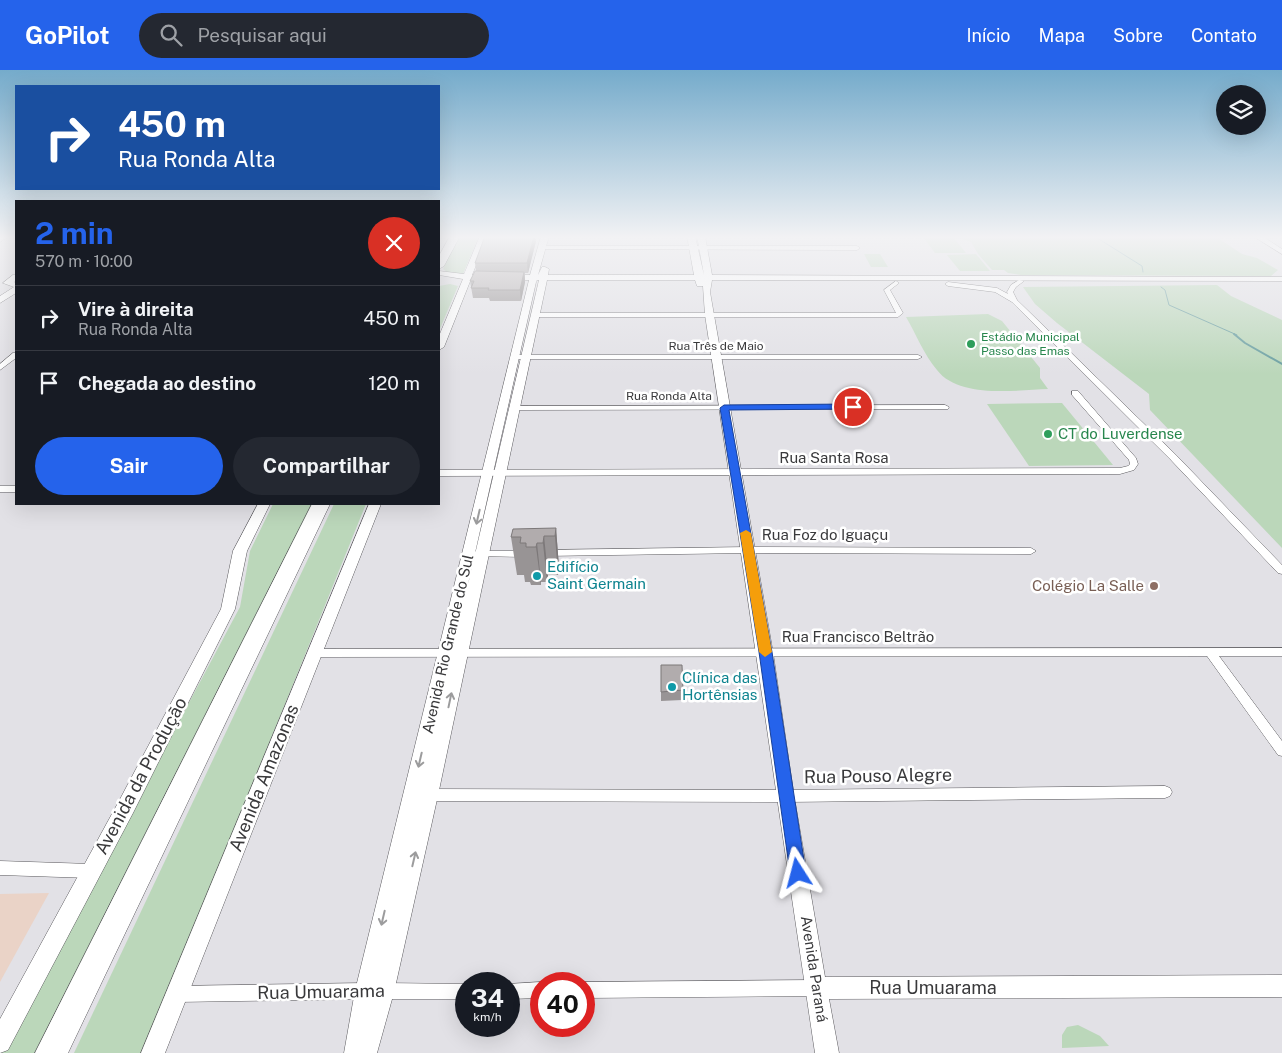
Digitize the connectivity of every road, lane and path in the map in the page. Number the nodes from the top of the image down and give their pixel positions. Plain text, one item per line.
1 (465, 282) edge
2 (538, 282) edge
3 (538, 282) edge
4 (693, 282) edge
5 (704, 282) junction
6 (715, 282) edge
7 (895, 282) edge
8 (943, 282) junction
9 (953, 282) edge
10 (986, 282) edge
11 (1020, 282) edge
12 (15, 290) edge
13 (0, 300) edge
14 (1014, 301) junction
15 (534, 315) junction
16 (710, 315) junction
17 (440, 344) edge
18 (520, 357) junction
19 (716, 357) junction
20 (918, 357) dead end
21 (9, 361) edge
22 (0, 373) edge
23 (1075, 393) dead end
24 (945, 407) dead end
25 (514, 408) junction
26 (724, 408) junction
27 (734, 472) junction
28 (440, 473) edge
29 (494, 473) junction
30 (0, 489) edge
31 (15, 489) edge
32 (263, 505) edge
33 (321, 505) edge
34 (375, 505) edge
35 (749, 550) junction
36 (1031, 551) dead end
37 (475, 554) junction
38 (1282, 571) edge
39 (766, 652) junction
40 (1210, 652) junction
41 (1282, 652) edge
42 (315, 653) junction
43 (453, 653) junction
44 (1282, 751) edge
45 (1165, 792) dead end
46 (412, 795) junction
47 (429, 795) junction
48 (785, 796) junction
49 (0, 868) edge
50 (91, 870) junction
51 (1282, 986) edge
52 (817, 988) junction
53 (595, 990) edge
54 (375, 991) junction
55 (455, 991) edge
56 (176, 994) junction
57 (0, 1042) edge
58 (51, 1053) edge
59 (152, 1053) edge
60 (356, 1053) edge
61 (365, 1053) edge
62 (827, 1053) edge

1 - 17 street
2 - 15 street, Avenida Rio Grande do Sul
3 - 18 street, Avenida Rio Grande do Sul
4 - 5 street
5 - 6 street
5 - 16 street, Avenida Paraná
7 - 16 street
8 - 9 street
8 - 10 street
8 - 14 street
11 - 14 street
12 - 13 street
14 - 38 street
15 - 16 street
15 - 18 street, Avenida Rio Grande do Sul
16 - 19 street, Avenida Paraná
18 - 19 street, Rua Três de Maio
18 - 25 street, Avenida Rio Grande do Sul
18 - 29 street, Avenida Rio Grande do Sul
19 - 20 street, Rua Três de Maio
19 - 26 street, Avenida Paraná
21 - 22 street
23 - 27 street, Rua Santa Rosa
24 - 26 street, Rua Ronda Alta
25 - 26 street, Rua Ronda Alta
25 - 29 street, Avenida Rio Grande do Sul
26 - 27 street, Avenida Paraná
27 - 29 street, Rua Santa Rosa
27 - 35 street, Avenida Paraná
28 - 29 street, Rua Santa Rosa
29 - 37 street, Avenida Rio Grande do Sul
30 - 31 street
32 - 50 street, Avenida da Produção
33 - 58 highway
34 - 42 street, Avenida Amazonas
35 - 36 street, Rua Foz do Iguaçu
35 - 37 street, Rua Foz do Iguaçu
35 - 39 street, Avenida Paraná
37 - 43 street, Avenida Rio Grande do Sul
39 - 40 street, Rua Francisco Beltrão
39 - 43 street, Rua Francisco Beltrão
39 - 48 street, Avenida Paraná
40 - 41 street, Rua Francisco Beltrão
40 - 44 street
42 - 43 street, Rua Francisco Beltrão
42 - 56 street, Avenida Amazonas
43 -> 46 street, Avenida Rio Grande do Sul
47 -> 43 street, Avenida Rio Grande do Sul
45 - 48 street, Rua Pouso Alegre
46 - 47 street, Rua Pouso Alegre
46 -> 54 street, Avenida Rio Grande do Sul
47 - 48 street, Rua Pouso Alegre
54 -> 47 street, Avenida Rio Grande do Sul
48 - 52 street, Avenida Paraná
49 - 50 street
50 - 57 street, Avenida da Produção
51 - 52 street, Rua Umuarama
52 - 53 street, Rua Umuarama
52 - 62 street, Avenida Paraná
54 - 55 street, Rua Umuarama
54 - 56 street, Rua Umuarama
54 - 60 street, Avenida Rio Grande do Sul
54 - 61 street, Avenida Rio Grande do Sul
56 - 59 street, Avenida Amazonas

